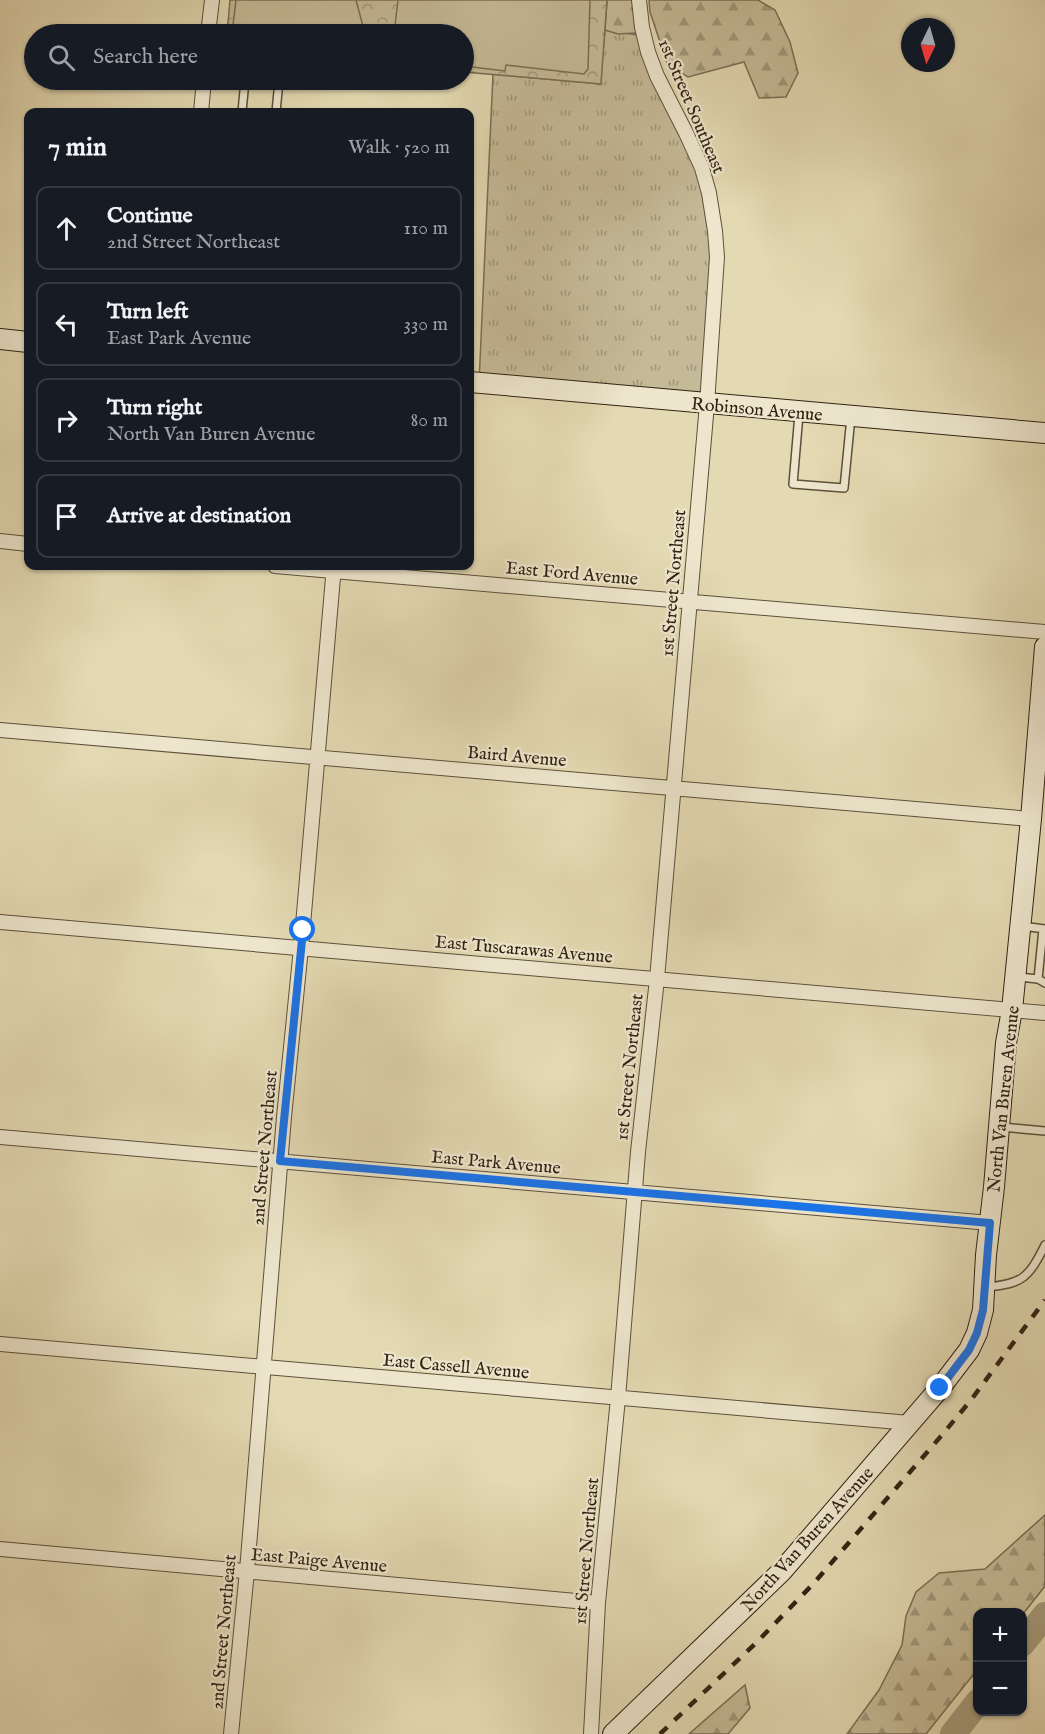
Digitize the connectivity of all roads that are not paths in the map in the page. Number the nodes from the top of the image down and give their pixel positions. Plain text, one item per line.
1 (208, 0) edge
2 (639, 0) edge
3 (208, 24) edge
4 (203, 90) edge
5 (244, 90) edge
6 (278, 90) edge
7 (201, 108) edge
8 (242, 108) edge
9 (276, 108) edge
10 (0, 339) edge
11 (24, 342) edge
12 (474, 382) edge
13 (707, 404) junction
14 (799, 412) junction
15 (851, 417) junction
16 (1045, 434) edge
17 (0, 541) edge
18 (24, 544) edge
19 (334, 570) edge
20 (355, 570) edge
21 (689, 602) junction
22 (1045, 632) edge
23 (1045, 647) edge
24 (0, 730) edge
25 (317, 757) junction
26 (672, 788) junction
27 (1034, 819) junction
28 (0, 922) edge
29 (1020, 926) junction
30 (1044, 929) edge
31 (301, 948) junction
32 (1015, 977) junction
33 (657, 979) junction
34 (1042, 981) edge
35 (1012, 1010) junction
36 (1045, 1013) edge
37 (999, 1127) junction
38 (1045, 1131) edge
39 (0, 1137) edge
40 (280, 1161) junction
41 (636, 1192) junction
42 (990, 1223) junction
43 (1045, 1245) edge
44 (984, 1287) junction
45 (0, 1344) edge
46 (263, 1367) junction
47 (618, 1398) junction
48 (910, 1423) junction
49 (0, 1549) edge
50 (247, 1571) junction
51 (598, 1603) junction
52 (231, 1734) edge
53 (591, 1734) edge
54 (614, 1734) edge

1 - 3 street
2 - 13 street, 1st Street Southeast
4 - 7 street
5 - 8 lane
6 - 9 lane
10 - 11 street
12 - 13 street, Robinson Avenue
13 - 14 street, Robinson Avenue
13 - 21 street, 1st Street Northeast
14 - 15 street, Robinson Avenue
14 - 15 lane
15 - 16 street, Robinson Avenue
17 - 18 street
19 - 25 street, 2nd Street Northeast
20 - 21 street, East Ford Avenue
21 - 22 street, East Ford Avenue
21 - 26 street, 1st Street Northeast
23 - 27 street, North Van Buren Avenue
24 - 25 street, Baird Avenue
25 - 26 street, Baird Avenue
25 - 31 street, 2nd Street Northeast
26 - 27 street, Baird Avenue
26 - 33 street, 1st Street Northeast
27 - 29 street, North Van Buren Avenue
28 - 31 street, East Tuscarawas Avenue
29 - 30 lane
29 - 32 street, North Van Buren Avenue
30 - 34 lane
31 - 33 street, East Tuscarawas Avenue
31 - 40 street, 2nd Street Northeast
32 - 34 lane
32 - 35 street, North Van Buren Avenue
33 - 35 street, East Tuscarawas Avenue
33 - 41 street, 1st Street Northeast
35 - 36 street, East Tuscarawas Avenue
35 - 37 street, North Van Buren Avenue
37 - 38 lane
37 - 42 street, North Van Buren Avenue
39 - 40 street, East Park Avenue
40 - 41 street, East Park Avenue
40 - 46 street, 2nd Street Northeast
41 - 42 street, East Park Avenue
41 - 47 street, 1st Street Northeast
42 - 44 street, North Van Buren Avenue
43 - 44 lane
44 - 48 street, North Van Buren Avenue
45 - 46 street, East Cassell Avenue
46 - 47 street, East Cassell Avenue
46 - 50 street, 2nd Street Northeast
47 - 48 street, East Cassell Avenue
47 - 51 street, 1st Street Northeast
48 - 54 street, North Van Buren Avenue
49 - 50 street, East Paige Avenue
50 - 51 street, East Paige Avenue
50 - 52 street, 2nd Street Northeast
51 - 53 street, 1st Street Northeast

